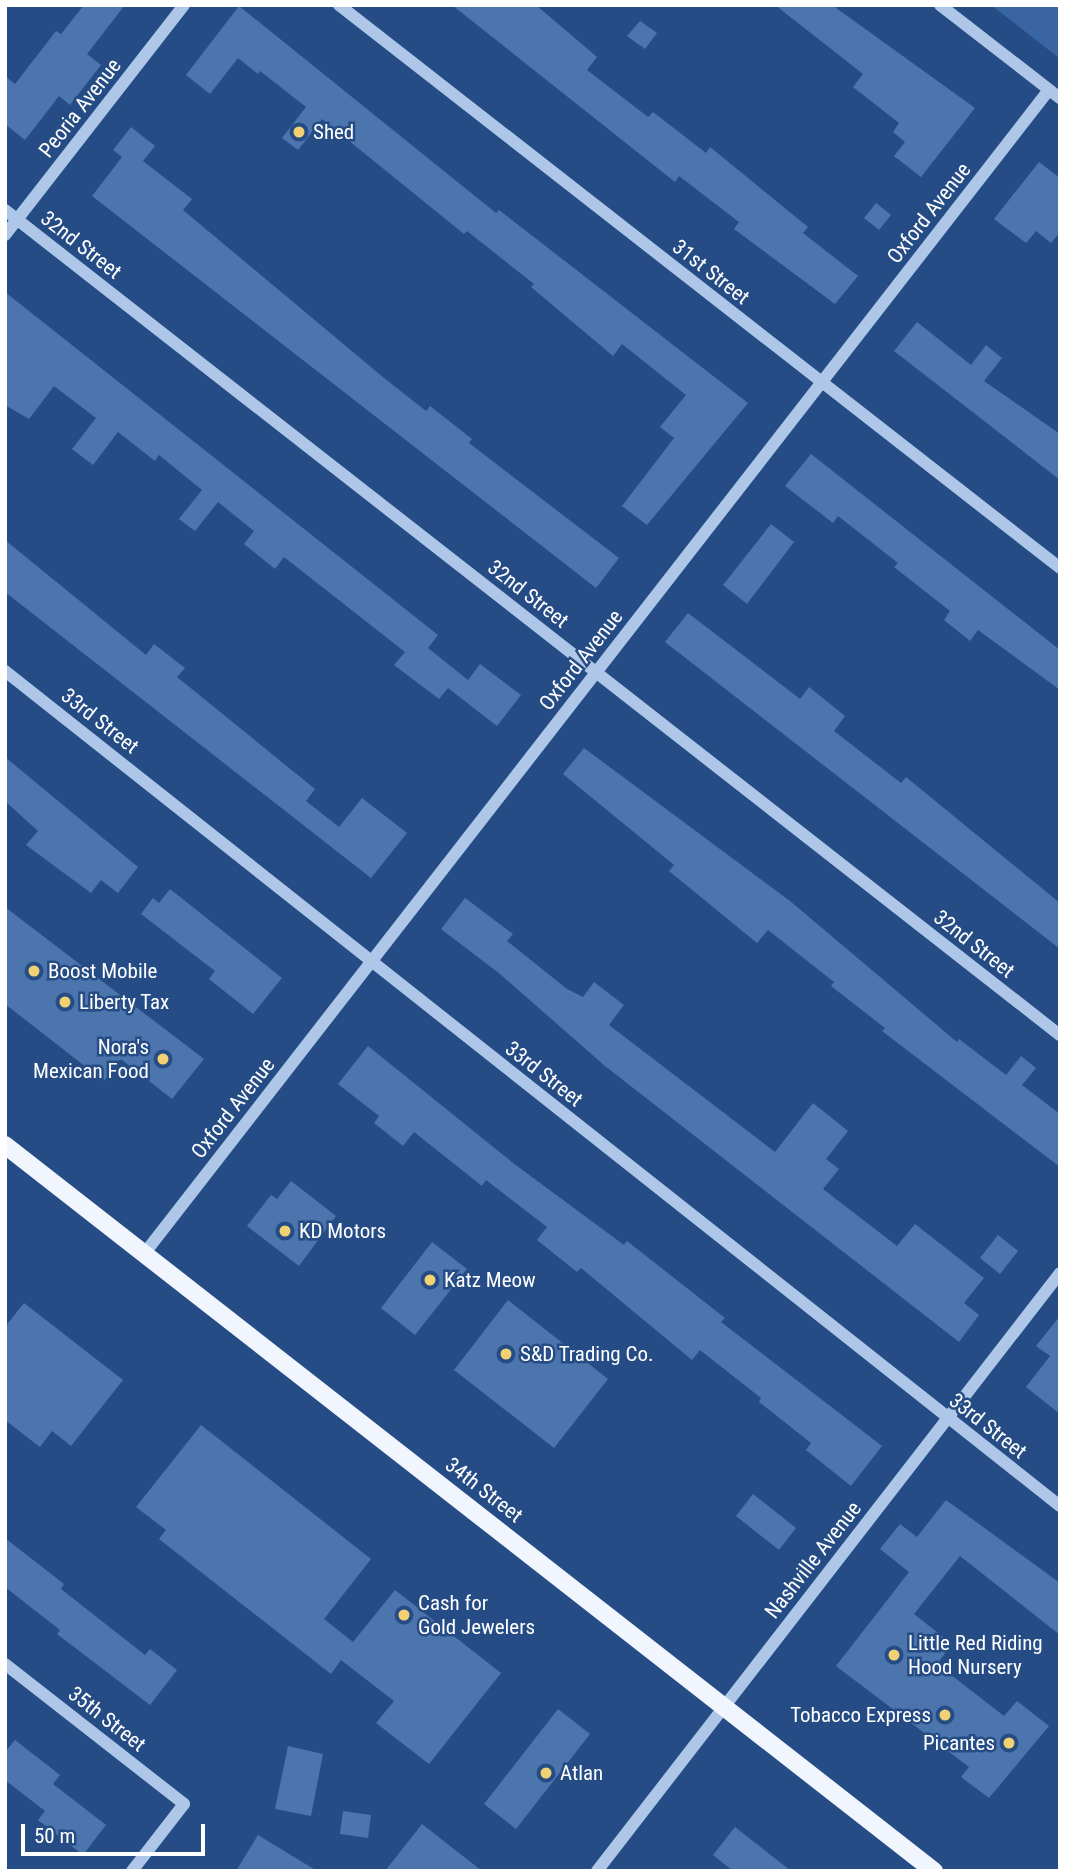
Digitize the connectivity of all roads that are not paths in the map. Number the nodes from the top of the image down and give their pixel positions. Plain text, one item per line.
1 (184, 5) edge
2 (339, 5) edge
3 (940, 5) edge
4 (1054, 94) edge
5 (5, 210) edge
6 (17, 219) junction
7 (5, 234) edge
8 (822, 382) junction
9 (1060, 568) edge
10 (5, 671) edge
11 (596, 672) junction
12 (372, 961) junction
13 (1060, 1035) edge
14 (5, 1145) edge
15 (144, 1254) junction
16 (1060, 1273) edge
17 (947, 1418) junction
18 (1060, 1506) edge
19 (5, 1664) edge
20 (724, 1706) junction
21 (132, 1871) edge
22 (597, 1871) edge
23 (934, 1871) edge

1 - 6 street, Peoria Avenue
2 - 8 street, 31st Street
3 - 4 street
4 - 8 street, Oxford Avenue
5 - 6 street, 32nd Street
6 - 7 street, Peoria Avenue
6 - 11 street, 32nd Street
8 - 9 street, 31st Street
8 - 11 street, Oxford Avenue
10 - 12 street, 33rd Street
11 - 12 street, Oxford Avenue
11 - 13 street, 32nd Street
12 - 15 street, Oxford Avenue
12 - 17 street, 33rd Street
14 - 15 main road, 34th Street
15 - 20 main road, 34th Street
16 - 17 street, Nashville Avenue
17 - 18 street, 33rd Street
17 - 20 street, Nashville Avenue
19 - 21 street, 35th Street
20 - 22 street, Nashville Avenue
20 - 23 main road, 34th Street

